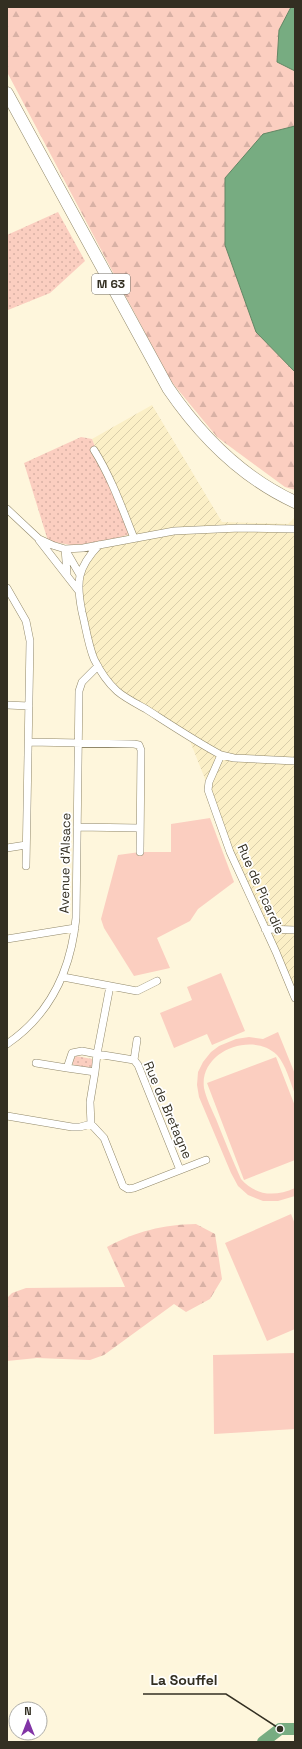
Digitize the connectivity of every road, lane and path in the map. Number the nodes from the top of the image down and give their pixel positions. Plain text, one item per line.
1 (7, 93) edge
2 (94, 450) dead end
3 (295, 502) edge
4 (7, 509) edge
5 (295, 529) edge
6 (134, 538) junction
7 (39, 539) junction
8 (99, 546) junction
9 (65, 549) junction
10 (67, 574) junction
11 (80, 575) junction
12 (7, 588) edge
13 (78, 590) junction
14 (98, 666) junction
15 (7, 705) edge
16 (29, 706) junction
17 (29, 742) junction
18 (78, 744) junction
19 (222, 755) junction
20 (295, 761) edge
21 (78, 827) junction
22 (140, 828) junction
23 (26, 845) junction
24 (7, 848) edge
25 (140, 852) dead end
26 (26, 866) dead end
27 (75, 928) junction
28 (265, 929) junction
29 (295, 930) edge
30 (7, 939) edge
31 (63, 978) junction
32 (157, 981) dead end
33 (110, 986) junction
34 (295, 998) edge
35 (137, 1040) dead end
36 (7, 1044) edge
37 (98, 1054) junction
38 (134, 1060) junction
39 (36, 1063) dead end
40 (67, 1068) junction
41 (95, 1072) junction
42 (7, 1116) edge
43 (91, 1124) junction
44 (206, 1160) dead end
45 (180, 1170) junction

1 - 3 main road, M 63
2 - 6 street
4 - 7 street
5 - 6 street
6 - 8 street
7 - 9 street
7 - 10 street
8 - 9 street
8 - 11 street
9 - 10 street
9 - 11 street
10 - 13 street
11 - 13 street
12 - 16 street
13 - 14 street
14 - 18 street, Avenue d'Alsace
14 - 19 street
15 - 16 street
16 - 17 street
17 - 18 street
17 - 23 street
18 - 21 street, Avenue d'Alsace
18 - 22 street
19 - 20 street
19 - 28 street, Rue de Picardie
21 - 22 street
21 - 27 street, Avenue d'Alsace
22 - 25 street
23 - 24 street
23 - 26 street
27 - 30 street
27 - 31 street, Avenue d'Alsace
28 - 29 street
28 - 34 street, Rue de Picardie
31 - 33 street
31 - 36 street, Avenue d'Alsace
32 - 33 street
33 - 37 street
35 - 38 street, Rue de Bretagne
37 - 38 street, Rue de Bretagne
37 - 40 street, Rue de Bretagne
37 - 41 street
38 - 45 street, Rue de Bretagne
39 - 40 street
40 - 41 street
41 - 43 street
42 - 43 street
43 - 45 street
44 - 45 street

